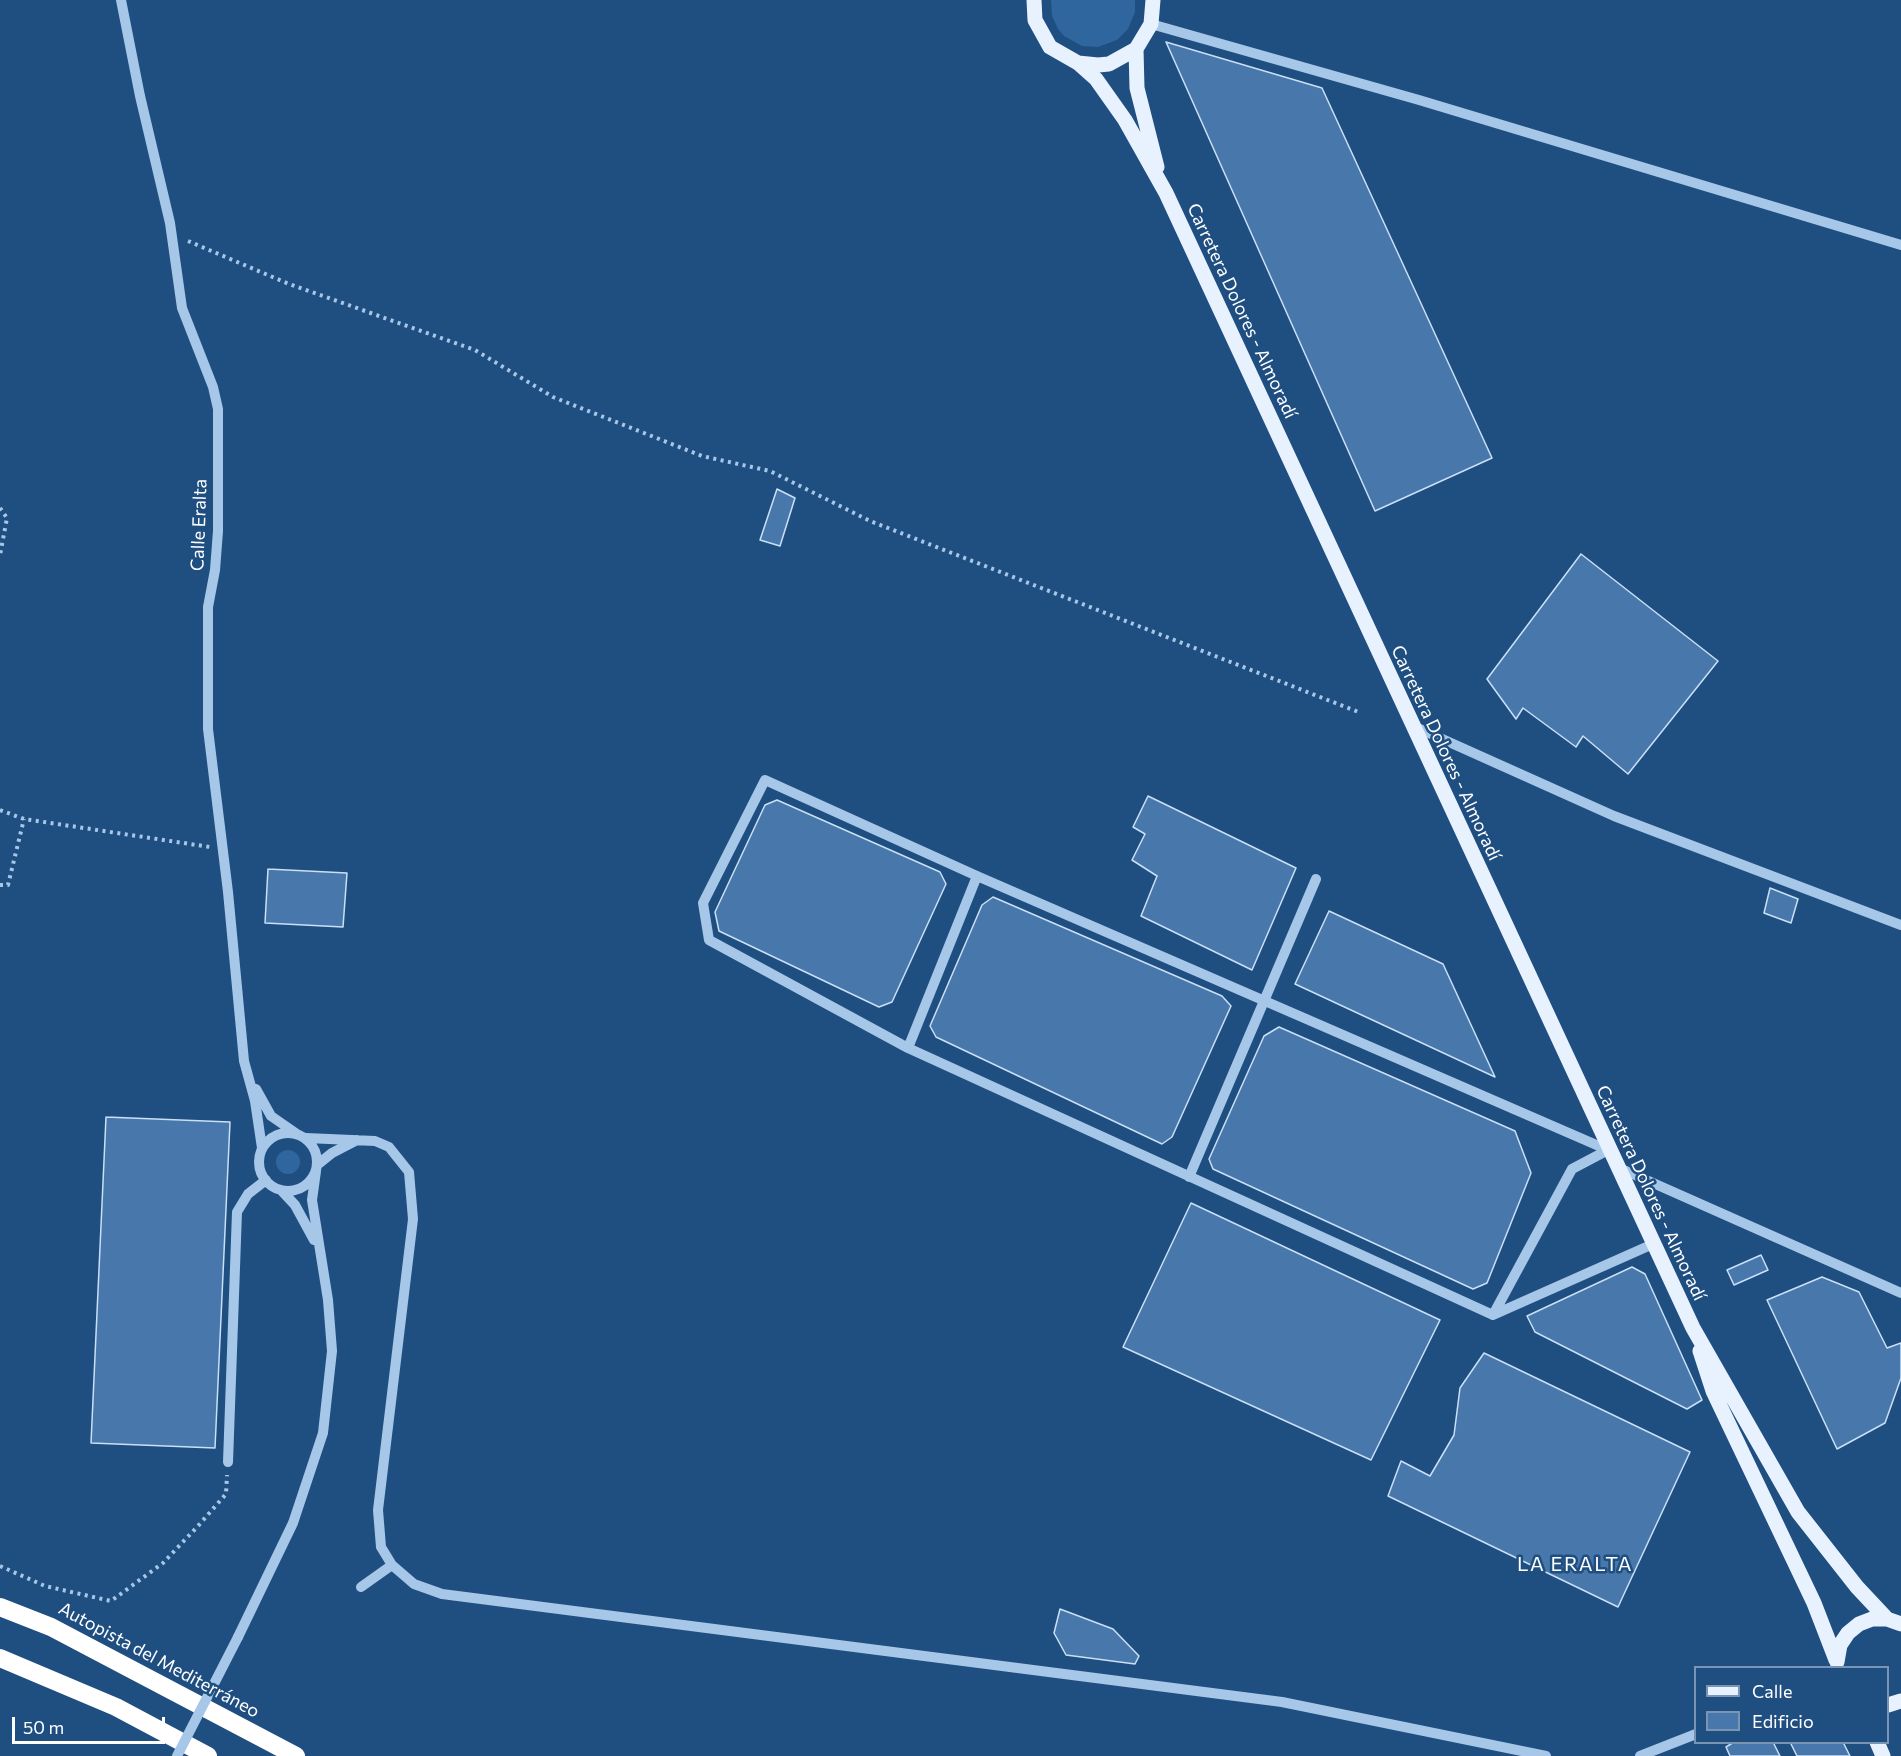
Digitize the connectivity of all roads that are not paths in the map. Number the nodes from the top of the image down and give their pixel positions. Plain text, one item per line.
1 (121, 0) edge
2 (1034, 0) edge
3 (1153, 0) edge
4 (1151, 24) junction
5 (1136, 49) junction
6 (1078, 63) junction
7 (1166, 192) junction
8 (1901, 245) edge
9 (1411, 725) junction
10 (977, 876) junction
11 (1316, 879) dead end
12 (1901, 925) edge
13 (1265, 999) junction
14 (908, 1048) junction
15 (244, 1061) junction
16 (302, 1136) junction
17 (360, 1138) junction
18 (262, 1148) junction
19 (1608, 1150) junction
20 (1617, 1167) junction
21 (316, 1168) junction
22 (1189, 1176) junction
23 (266, 1180) junction
24 (282, 1190) junction
25 (1653, 1244) junction
26 (321, 1254) junction
27 (1901, 1293) edge
28 (1493, 1315) junction
29 (1693, 1328) junction
30 (228, 1462) road end
31 (392, 1566) junction
32 (362, 1587) dead end
33 (0, 1607) edge
34 (1894, 1621) edge
35 (0, 1658) edge
36 (1837, 1664) edge
37 (1694, 1734) edge
38 (177, 1756) edge
39 (207, 1756) edge
40 (296, 1756) edge
41 (1546, 1756) edge
42 (1640, 1756) edge

1 - 15 street, Calle Eralta
2 - 6 main road
3 - 4 main road
4 - 5 main road
4 - 8 street
5 - 6 main road
5 - 7 main road
6 - 7 main road
7 - 9 main road, Carretera Dolores - Almoradí
9 - 12 street
9 - 19 main road, Carretera Dolores - Almoradí
10 - 13 street
10 - 14 street
10 - 14 street
11 - 13 street
13 - 19 street
13 - 22 street
14 - 22 street
15 - 16 street
15 - 18 street
16 - 17 street
16 - 18 street
16 - 21 street
17 - 21 street
17 - 31 street
18 - 23 street
19 - 20 main road, Carretera Dolores - Almoradí
19 - 28 street
20 - 25 main road, Carretera Dolores - Almoradí
20 - 27 street
21 - 24 street
21 - 26 street
22 - 28 street
23 - 24 street
23 - 30 street
24 - 26 street
25 - 28 street
25 - 29 main road, Carretera Dolores - Almoradí
26 - 38 street, bridge
29 - 34 main road, Carretera Dolores - Almoradí
29 - 36 main road, Carretera Dolores - Almoradí
31 - 32 street
31 - 41 street
33 - 40 highway, Autopista del Mediterráneo
34 - 36 main road
35 - 39 highway
37 - 42 street

